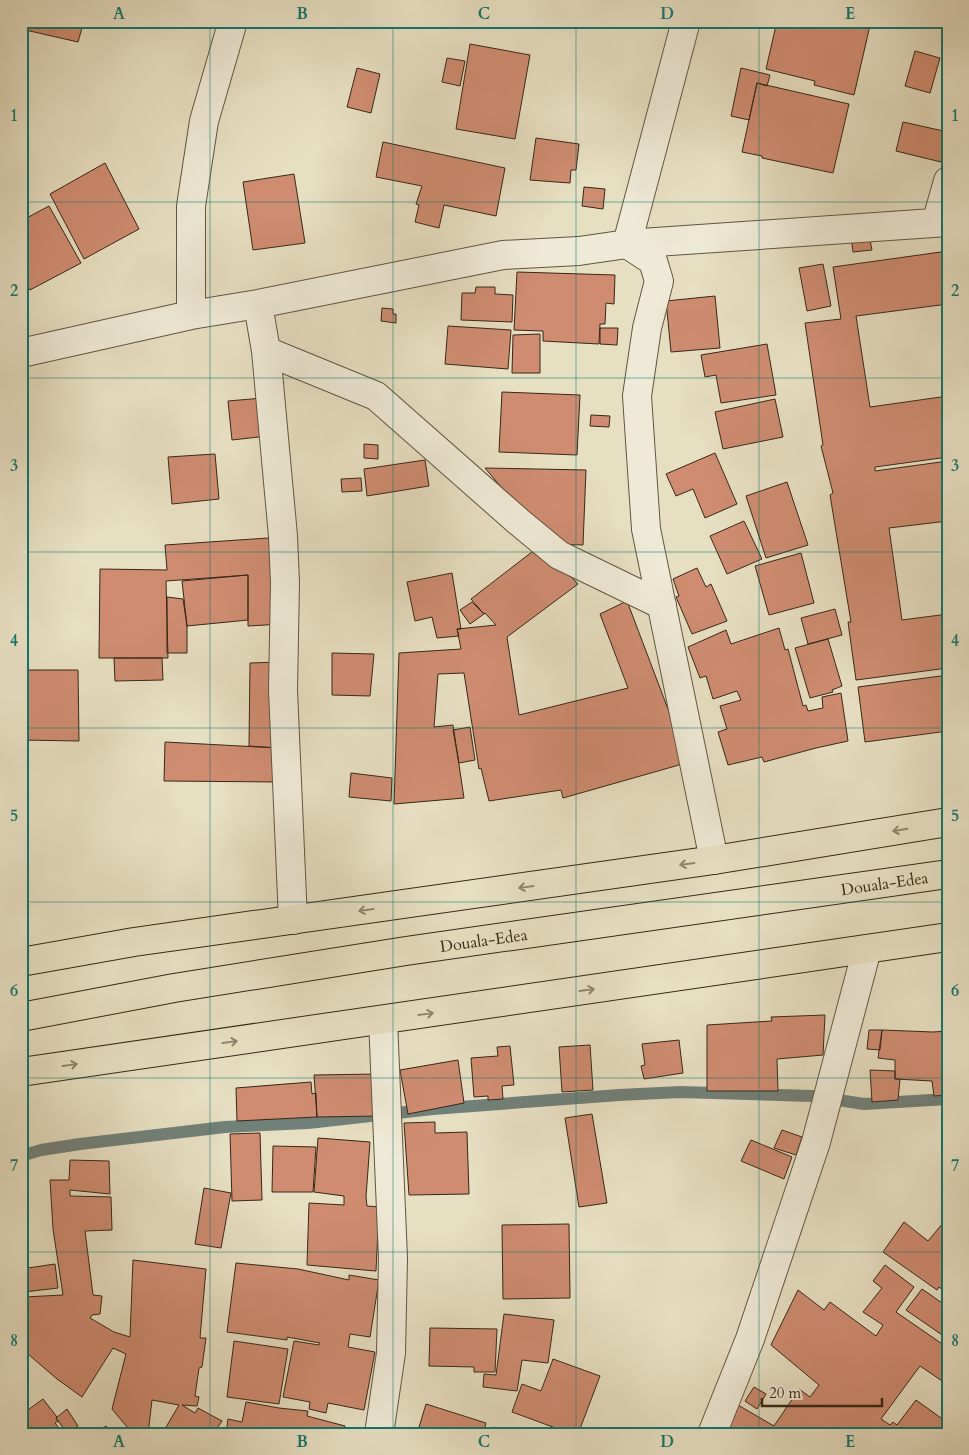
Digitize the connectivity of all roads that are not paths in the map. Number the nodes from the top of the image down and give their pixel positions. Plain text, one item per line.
1 (232, 21) edge
2 (686, 21) edge
3 (948, 181) edge
4 (942, 223) edge
5 (627, 244) junction
6 (258, 304) junction
7 (191, 315) junction
8 (266, 351) junction
9 (21, 353) edge
10 (662, 605) junction
11 (948, 822) edge
12 (714, 860) junction
13 (948, 874) edge
14 (293, 920) junction
15 (948, 937) edge
16 (867, 950) junction
17 (21, 962) edge
18 (21, 1017) edge
19 (383, 1020) junction
20 (21, 1072) edge
21 (379, 1434) edge
22 (712, 1434) edge

1 - 7 street
2 - 5 street
3 - 4 street
4 - 5 street
5 - 6 street
5 - 10 street
6 - 7 street
6 - 8 street
7 - 9 street
8 - 10 street
8 - 14 street
10 - 12 street
11 -> 12 main road
12 -> 14 main road
13 - 18 main road, Douala-Edea
14 - 17 main road
15 - 16 main road
19 -> 16 main road
16 - 22 street
20 -> 19 main road
19 - 21 street

